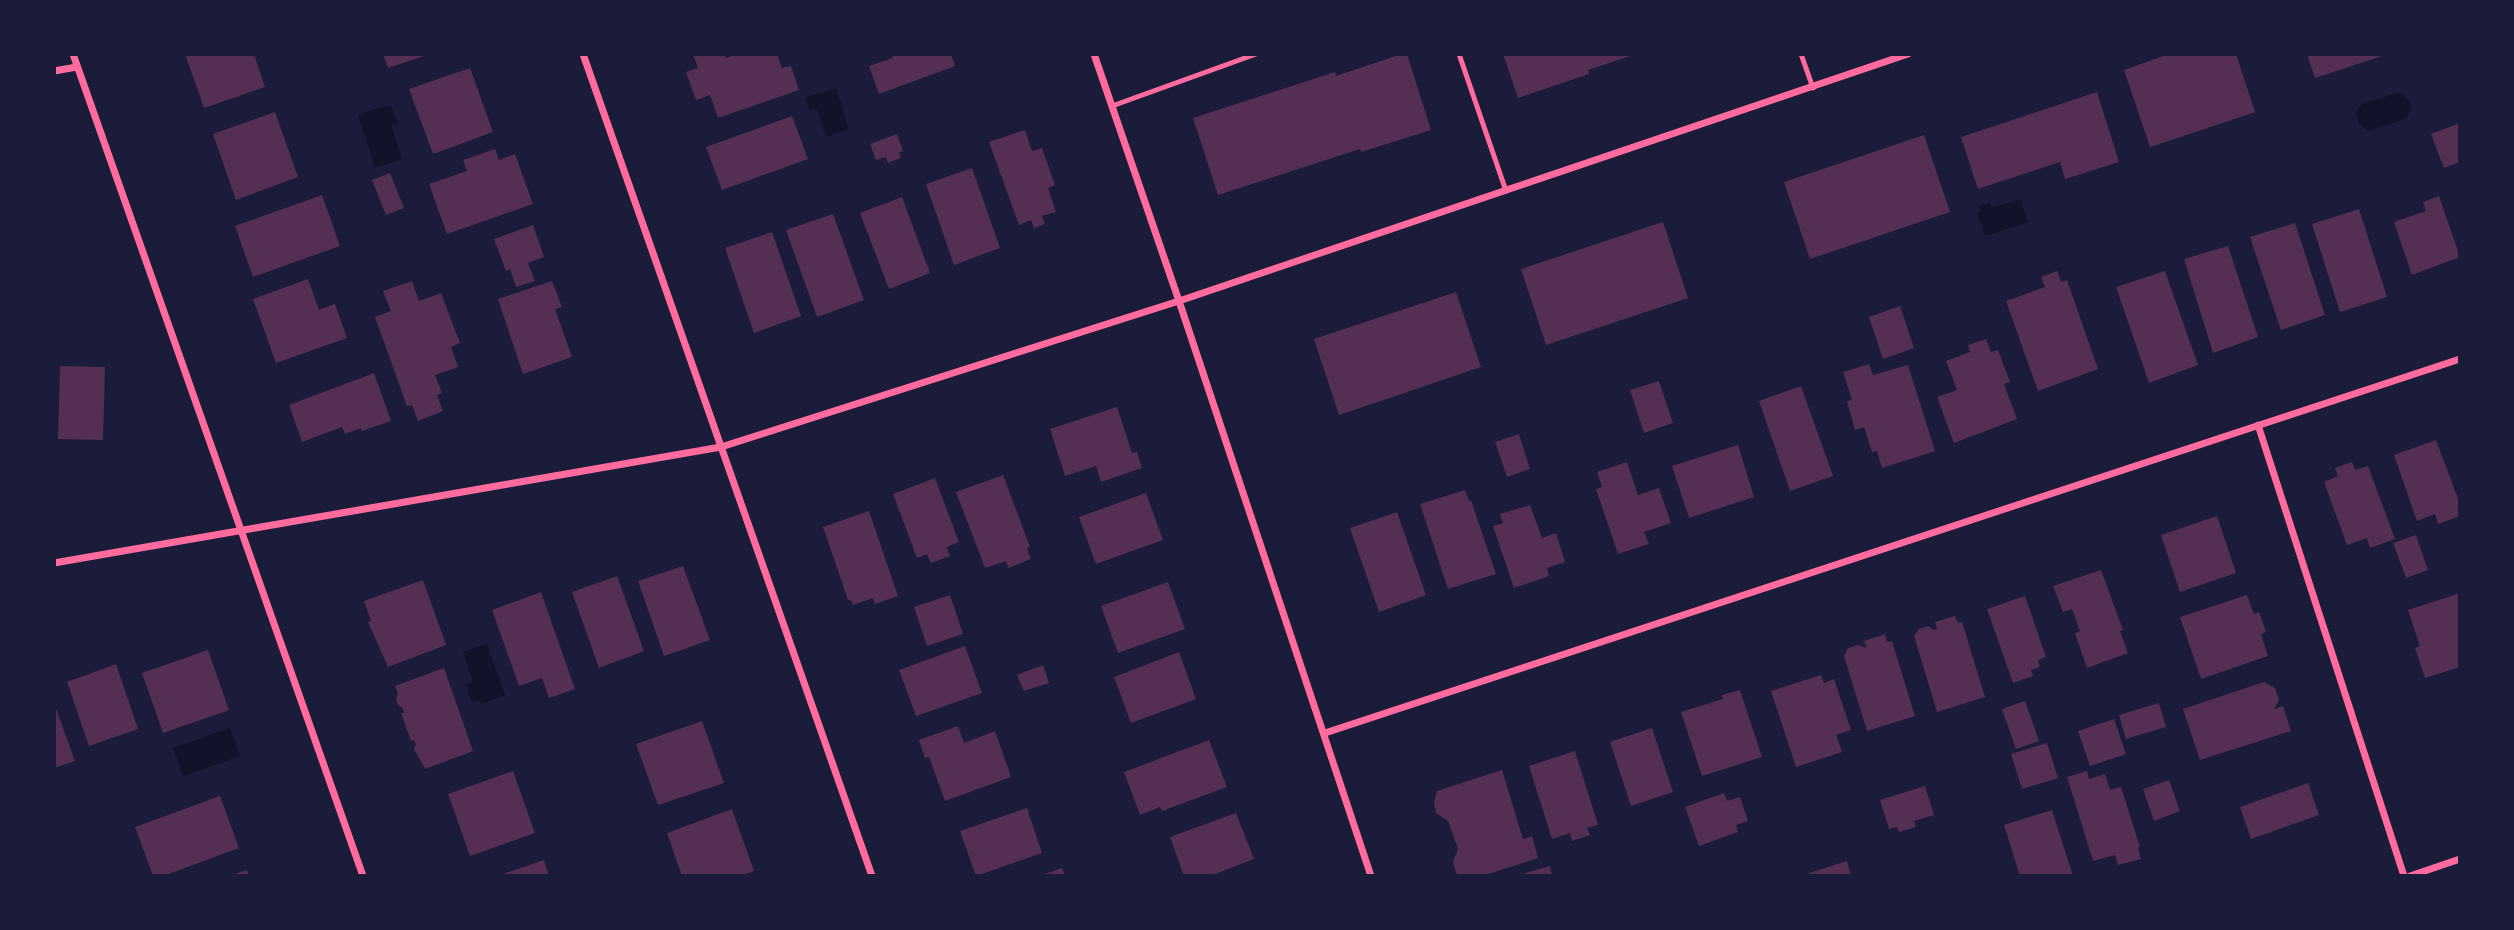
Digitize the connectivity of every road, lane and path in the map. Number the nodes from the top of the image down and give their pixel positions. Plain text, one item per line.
1 (73, 54) edge
2 (583, 54) edge
3 (1094, 54) edge
4 (1256, 54) edge
5 (1459, 54) edge
6 (1801, 54) edge
7 (1908, 54) edge
8 (77, 67) junction
9 (54, 71) edge
10 (1813, 88) junction
11 (1112, 106) junction
12 (1506, 191) junction
13 (1180, 301) junction
14 (2460, 359) edge
15 (2258, 425) junction
16 (721, 447) junction
17 (242, 532) junction
18 (54, 563) edge
19 (1325, 733) junction
20 (2460, 859) edge
21 (363, 876) edge
22 (872, 876) edge
23 (1371, 876) edge
24 (2404, 876) edge
25 (2410, 876) edge

1 - 8 street
2 - 16 street
3 - 11 street
4 - 11 lane
5 - 12 lane
6 - 10 lane
7 - 10 street
8 - 9 street
8 - 17 street
10 - 12 street
11 - 13 street
12 - 13 street
13 - 16 street
13 - 19 street
14 - 15 street
15 - 19 street
15 - 24 street
16 - 17 street
16 - 22 street
17 - 18 street
17 - 21 street
19 - 23 street
20 - 25 street

